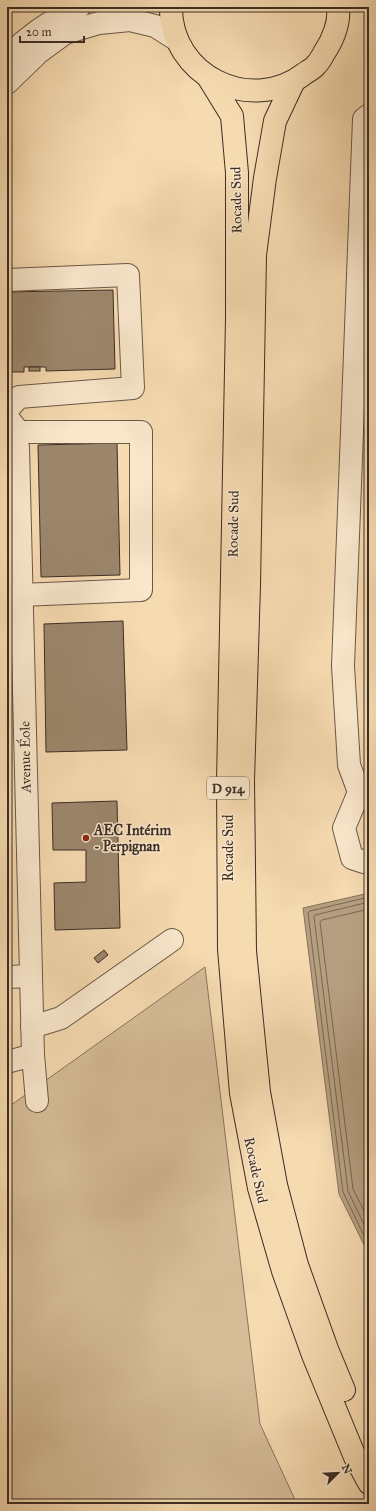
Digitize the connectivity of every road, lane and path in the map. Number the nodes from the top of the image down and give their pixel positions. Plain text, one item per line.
1 (79, 7) edge
2 (171, 7) edge
3 (338, 7) edge
4 (177, 40) junction
5 (7, 57) edge
6 (208, 77) junction
7 (7, 83) edge
8 (293, 83) junction
9 (369, 115) edge
10 (7, 280) edge
11 (7, 410) edge
12 (11, 424) edge
13 (21, 595) junction
14 (364, 789) edge
15 (369, 859) edge
16 (172, 940) dead end
17 (31, 976) junction
18 (7, 977) edge
19 (32, 1027) junction
20 (33, 1055) junction
21 (7, 1062) edge
22 (37, 1101) dead end
23 (369, 1452) edge
24 (369, 1483) edge

1 - 5 street
2 - 4 main road
3 - 8 main road
4 - 6 main road
4 - 7 street
6 - 8 main road
6 - 24 main road, Rocade Sud / D 914
8 - 23 main road, Rocade Sud / D 914
9 - 14 street
10 - 11 street
12 - 13 street, Avenue Éole
12 - 13 street
13 - 17 street, Avenue Éole
14 - 15 street
16 - 19 street
17 - 18 street
17 - 19 street, Avenue Éole
19 - 20 street, Avenue Éole
20 - 21 street
20 - 22 street, Avenue Éole

